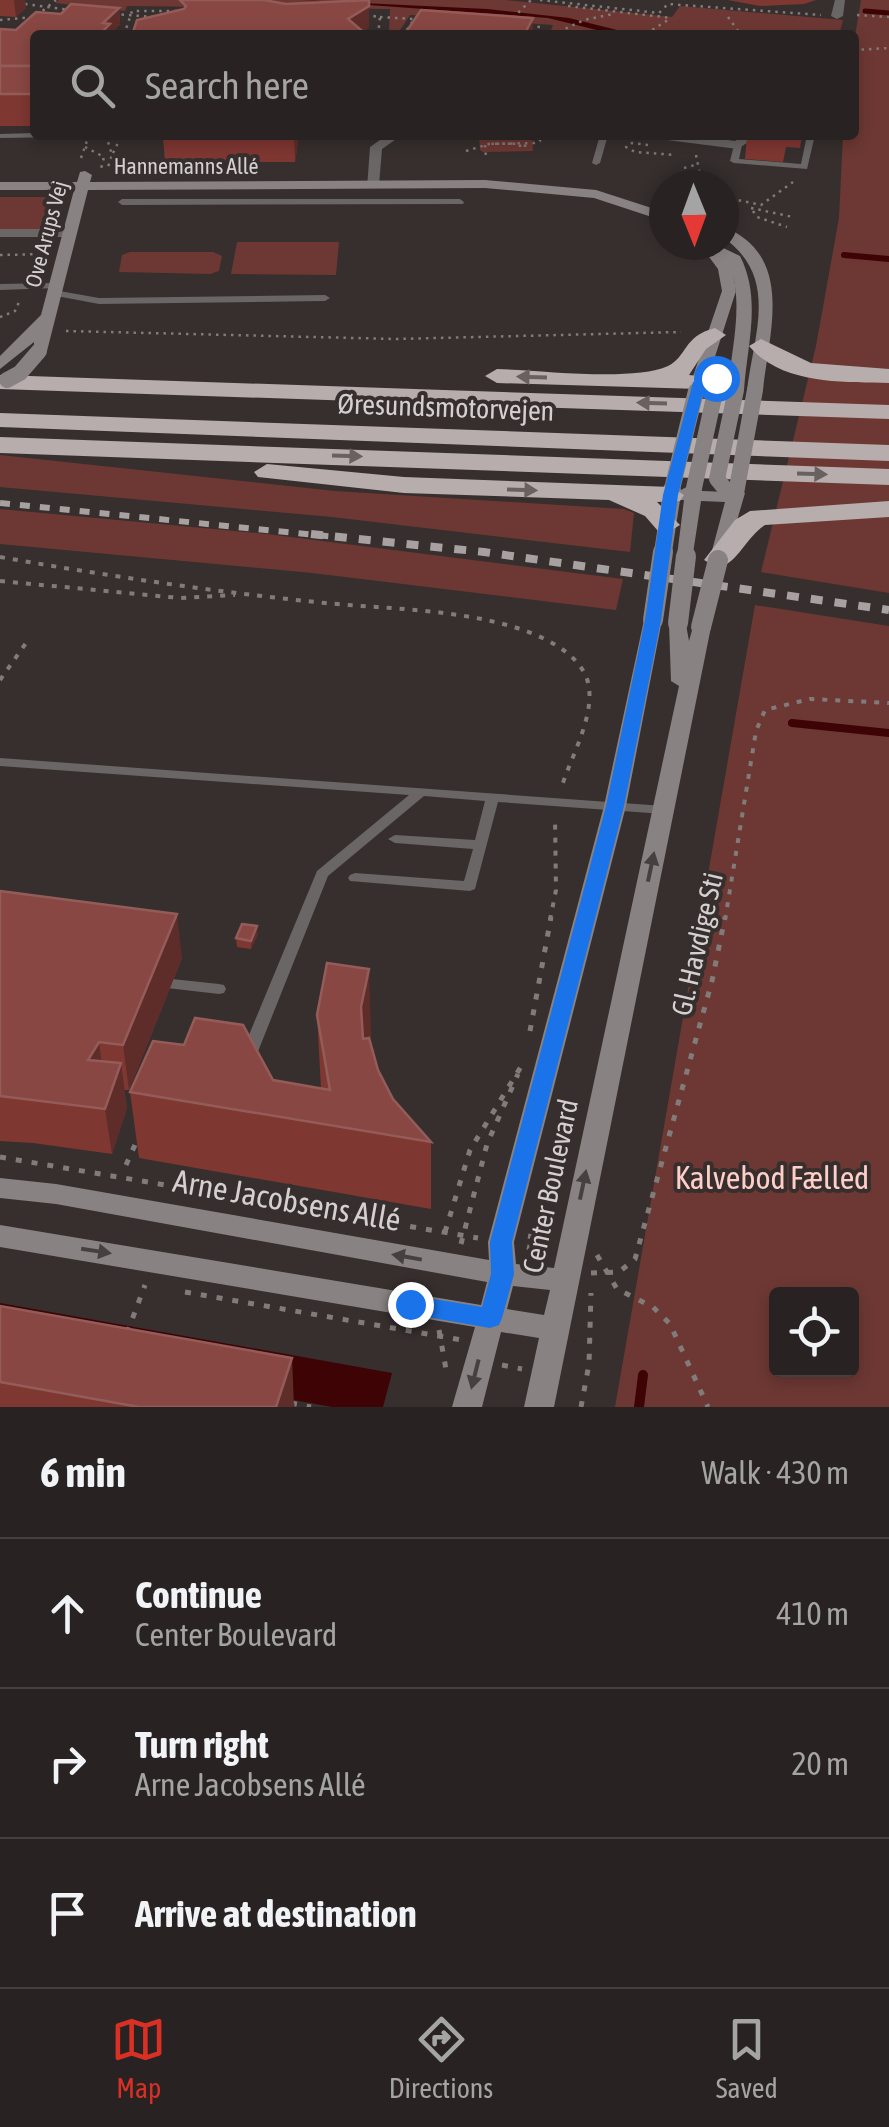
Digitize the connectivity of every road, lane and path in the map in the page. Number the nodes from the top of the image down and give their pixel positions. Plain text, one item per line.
1 (56, 0) edge
2 (530, 0) edge
3 (540, 0) edge
4 (840, 0) edge
5 (13, 3) dead end
6 (547, 3) dead end
7 (48, 6) junction
8 (64, 9) junction
9 (75, 11) edge
10 (192, 11) edge
11 (54, 13) edge
12 (354, 13) edge
13 (616, 13) junction
14 (101, 14) edge
15 (837, 15) junction
16 (130, 16) junction
17 (190, 17) edge
18 (380, 17) junction
19 (728, 17) dead end
20 (889, 17) edge
21 (414, 19) junction
22 (434, 19) edge
23 (0, 20) edge
24 (509, 24) edge
25 (524, 26) edge
26 (126, 30) edge
27 (379, 30) edge
28 (407, 30) edge
29 (540, 30) edge
30 (562, 30) edge
31 (656, 30) edge
32 (737, 30) edge
33 (889, 48) edge
34 (859, 50) edge
35 (0, 136) edge
36 (30, 136) edge
37 (108, 140) edge
38 (120, 140) edge
39 (388, 140) edge
40 (491, 140) edge
41 (504, 140) edge
42 (504, 140) edge
43 (516, 140) edge
44 (540, 140) edge
45 (603, 140) edge
46 (683, 140) edge
47 (745, 140) edge
48 (811, 140) edge
49 (693, 142) junction
50 (738, 145) junction
51 (506, 146) junction
52 (84, 147) dead end
53 (466, 151) dead end
54 (112, 155) junction
55 (486, 158) dead end
56 (596, 162) dead end
57 (695, 165) junction
58 (804, 167) junction
59 (684, 168) dead end
60 (696, 170) edge
61 (104, 171) junction
62 (0, 175) edge
63 (83, 180) junction
64 (373, 180) junction
65 (0, 186) edge
66 (649, 197) edge
67 (122, 202) dead end
68 (372, 202) junction
69 (460, 202) dead end
70 (739, 203) edge
71 (752, 209) junction
72 (649, 212) edge
73 (792, 217) dead end
74 (786, 227) dead end
75 (0, 233) edge
76 (68, 234) junction
77 (739, 240) edge
78 (0, 254) edge
79 (62, 254) junction
80 (719, 260) edge
81 (736, 260) edge
82 (27, 286) junction
83 (0, 287) edge
84 (53, 295) junction
85 (28, 298) junction
86 (325, 298) dead end
87 (23, 311) dead end
88 (0, 317) edge
89 (46, 330) junction
90 (715, 335) junction
91 (761, 346) junction
92 (889, 376) edge
93 (594, 379) junction
94 (1, 382) edge
95 (746, 383) junction
96 (889, 384) edge
97 (702, 388) junction
98 (889, 412) edge
99 (0, 420) edge
100 (889, 434) edge
101 (0, 447) edge
102 (889, 454) edge
103 (889, 478) edge
104 (682, 491) junction
105 (594, 493) junction
106 (733, 494) junction
107 (889, 509) edge
108 (666, 525) junction
109 (0, 557) edge
110 (718, 560) junction
111 (0, 581) edge
112 (250, 594) junction
113 (689, 625) junction
114 (26, 643) dead end
115 (0, 680) edge
116 (889, 703) edge
117 (0, 762) edge
118 (421, 792) junction
119 (492, 796) junction
120 (558, 801) junction
121 (615, 806) junction
122 (664, 810) junction
123 (395, 839) dead end
124 (480, 846) junction
125 (354, 878) dead end
126 (172, 984) dead end
127 (219, 990) dead end
128 (529, 1033) dead end
129 (525, 1049) dead end
130 (522, 1065) junction
131 (242, 1073) edge
132 (140, 1135) edge
133 (0, 1157) edge
134 (126, 1166) dead end
135 (0, 1188) edge
136 (445, 1232) junction
137 (0, 1236) edge
138 (528, 1236) dead end
139 (547, 1239) dead end
140 (526, 1247) dead end
141 (593, 1248) dead end
142 (538, 1249) dead end
143 (608, 1272) junction
144 (502, 1274) junction
145 (576, 1276) junction
146 (129, 1282) dead end
147 (145, 1285) junction
148 (162, 1288) dead end
149 (180, 1292) dead end
150 (130, 1323) joint
151 (125, 1337) edge
152 (440, 1337) junction
153 (484, 1341) junction
154 (550, 1353) junction
155 (445, 1354) junction
156 (589, 1364) junction
157 (447, 1380) dead end
158 (586, 1380) junction
159 (275, 1400) edge
160 (311, 1407) edge
161 (466, 1407) edge
162 (540, 1407) edge
163 (581, 1407) edge
164 (708, 1407) edge

1 - 7 path
2 - 24 path
3 - 15 path
4 - 15 street
5 - 7 path
6 - 13 path
7 - 8 path
7 - 23 path
8 - 9 path
8 - 11 path
10 - 16 path
12 - 18 path
13 - 30 path
13 - 31 path
14 - 16 path
15 - 20 path
16 - 17 path
16 - 26 path
18 - 21 path
18 - 27 path
19 - 32 path
21 - 22 path
21 - 28 path
25 - 29 path
33 - 34 path
35 - 36 lane
37 - 54 path
38 - 54 path
39 - 64 street
40 - 51 path
41 - 51 path
42 - 51 path
43 - 51 path
44 - 51 path
45 - 56 lane
46 - 49 street
47 - 50 street
48 - 58 lane
49 - 50 street
49 - 57 path
50 - 58 lane
51 - 53 path
51 - 55 path
52 - 61 path
54 - 61 path
57 - 59 path
57 - 60 path
58 - 71 path
61 - 63 street, Hannemanns Allé
61 - 64 street, Hannemanns Allé
62 - 63 street, Hannemanns Allé
63 - 64 street, Hannemanns Allé
63 - 65 street, Hannemanns Allé
63 - 76 street, Ove Arups Vej
64 - 66 street, Hannemanns Allé
64 - 68 lane
64 - 72 street, Hannemanns Allé
67 - 68 lane
68 - 69 lane
70 - 71 path
71 - 73 path
71 - 74 path
75 - 76 street
76 - 79 street, Ove Arups Vej
77 - 91 street
78 - 79 path
79 - 84 street, Ove Arups Vej
80 - 90 street
81 - 95 street
82 - 83 lane
82 - 84 lane
82 - 85 path
84 - 86 lane
84 - 89 street, Ove Arups Vej
84 - 94 street, Ove Arups Vej
85 - 87 path
85 - 88 path
89 - 90 path
89 - 94 street, Ove Arups Vej, bridge
90 - 93 highway
90 - 97 street
91 - 92 highway
91 - 95 street
93 -> 94 highway
93 - 97 highway
98 -> 94 highway
94 - 100 highway, Øresundsmotorvejen
95 - 96 highway
95 - 97 street
95 - 106 street, Center Boulevard, bridge
97 - 104 street, bridge
99 - 102 highway, Øresundsmotorvejen
101 -> 103 highway
101 -> 105 highway
104 - 105 highway
104 - 106 street
104 - 108 street, Center Boulevard
104 - 113 street, bridge
105 - 108 highway
106 - 107 highway
106 - 110 street, Center Boulevard
107 - 110 highway
108 - 121 street, Center Boulevard, bridge
109 - 112 path
110 - 113 street, Center Boulevard, bridge
111 - 112 path
112 - 120 path
113 - 122 street, Center Boulevard
114 - 115 path
116 - 143 path, Gl. Havdige Sti
117 - 118 lane
118 - 119 lane
118 - 131 lane
119 - 120 lane
119 - 124 lane
120 - 121 lane
120 - 128 path
121 - 122 lane
121 - 144 street, Center Boulevard
145 -> 122 street, Center Boulevard
123 - 124 lane
124 - 125 lane
126 - 127 lane
129 - 130 path
130 - 136 path
130 - 136 path
132 - 134 path
133 - 136 path
144 -> 135 street, Arne Jacobsens Allé
137 -> 153 street
138 - 139 path
140 - 142 path
141 - 143 path
143 - 145 path
143 - 164 path
144 - 145 street, Arne Jacobsens Allé
144 - 153 street, Center Boulevard
145 - 154 street, Center Boulevard
145 - 156 path
146 - 147 path
147 - 148 path
147 - 150 path
149 - 152 path
150 - 151 path
152 - 153 path
152 - 155 path
153 - 154 street
153 - 154 path
153 - 155 path
153 -> 161 street, Center Boulevard
154 - 156 path
154 - 158 path
154 - 162 street, Center Boulevard
155 - 157 path
156 - 158 path
158 - 163 path
159 - 160 path

